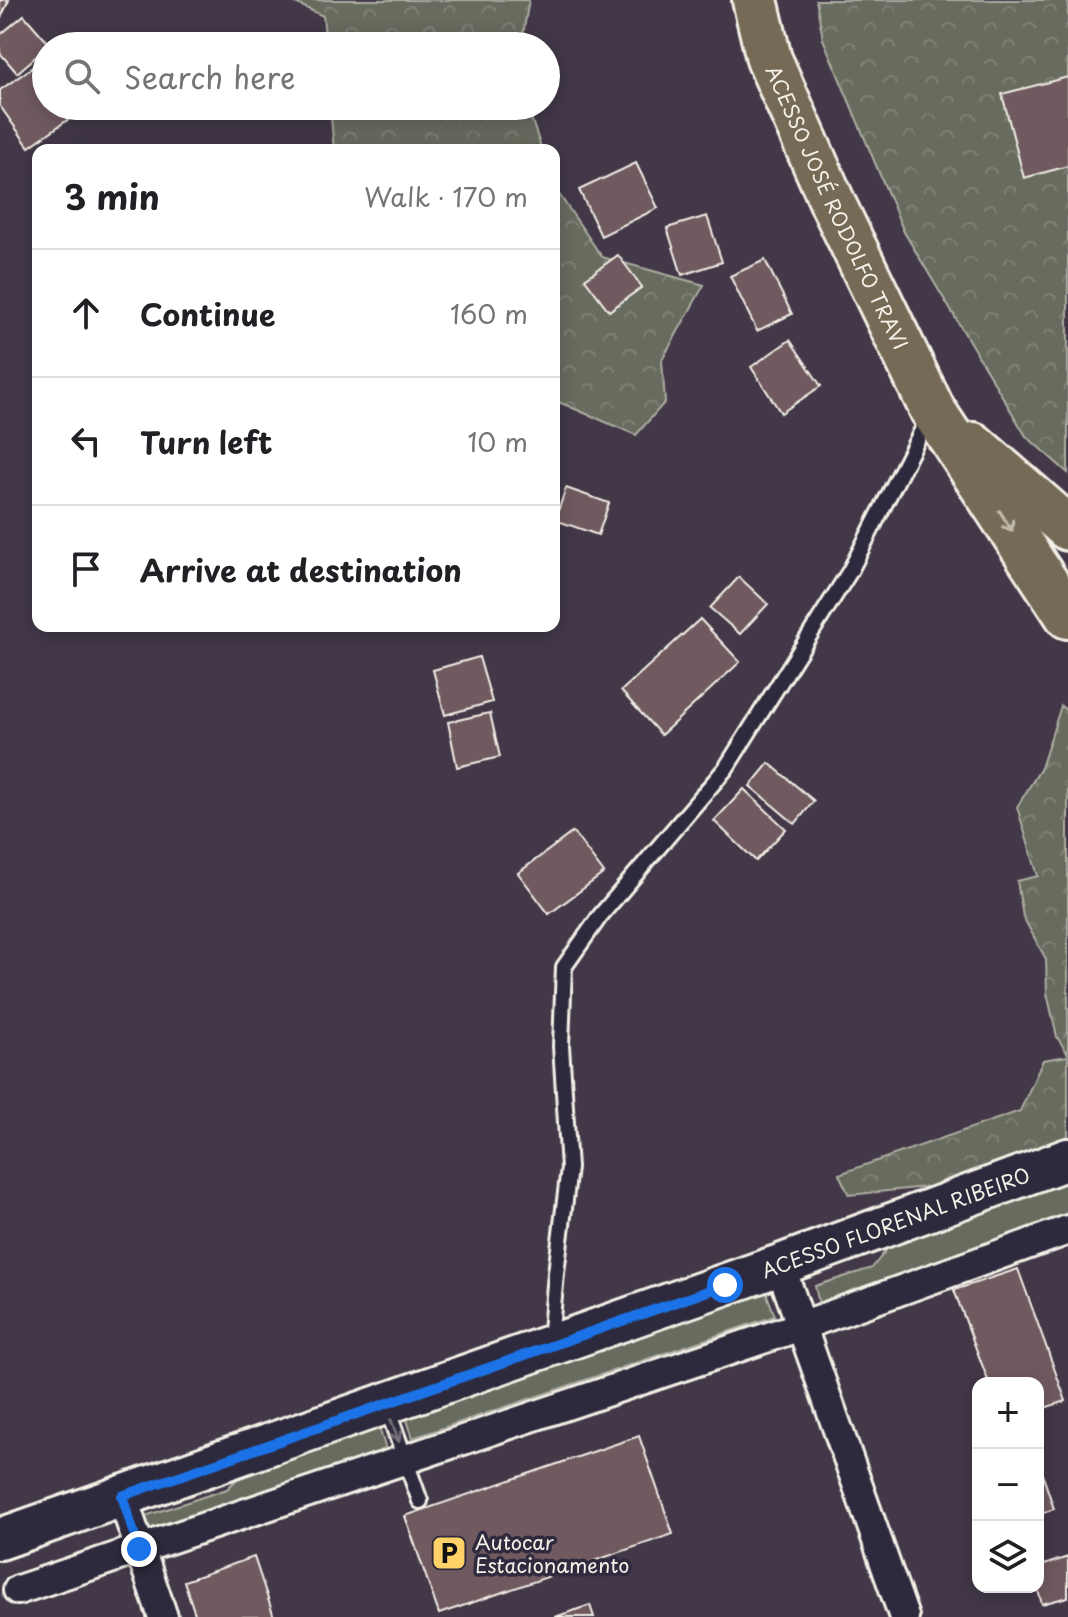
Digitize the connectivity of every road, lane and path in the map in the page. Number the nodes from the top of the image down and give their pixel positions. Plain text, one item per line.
1 (755, 0) edge
2 (932, 409) junction
3 (1068, 528) edge
4 (1068, 616) edge
5 (1068, 1159) edge
6 (1066, 1238) edge
7 (780, 1265) junction
8 (801, 1326) junction
9 (550, 1345) junction
10 (385, 1403) junction
11 (406, 1459) junction
12 (122, 1496) junction
13 (420, 1501) dead end
14 (0, 1539) edge
15 (139, 1549) junction
16 (18, 1590) dead end
17 (163, 1617) edge
18 (904, 1617) edge

1 - 2 highway, ACESSO JOSÉ RODOLFO TRAVI
2 - 3 highway, ACESSO JOSÉ RODOLFO TRAVI
2 -> 4 highway, ACESSO JOSÉ RODOLFO TRAVI
2 - 9 lane
5 - 7 street, ACESSO FLORENAL RIBEIRO
6 - 8 street
7 - 8 street
7 - 9 street, ACESSO FLORENAL RIBEIRO
8 - 11 street
8 - 18 street
9 - 10 street, ACESSO FLORENAL RIBEIRO
10 -> 11 lane
10 - 12 street, ACESSO FLORENAL RIBEIRO
11 - 13 lane
11 - 15 street
12 - 14 street, ACESSO FLORENAL RIBEIRO
12 - 15 street
15 - 16 street
15 - 17 street

